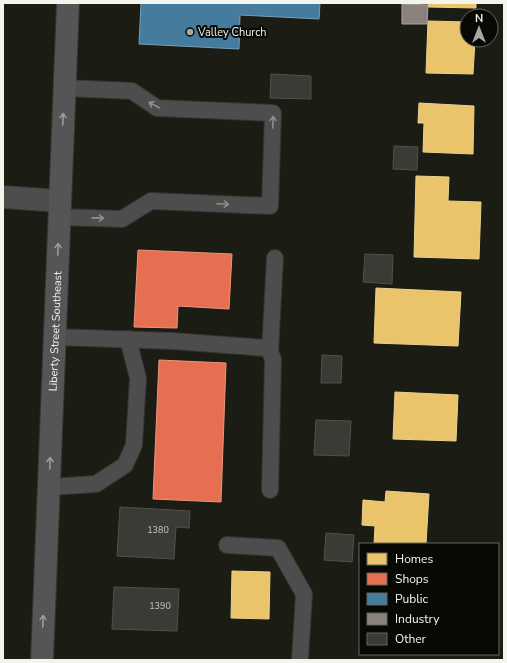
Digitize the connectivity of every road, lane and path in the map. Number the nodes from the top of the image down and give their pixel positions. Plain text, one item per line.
1 (68, 3) edge
2 (65, 88) junction
3 (3, 197) edge
4 (60, 209) junction
5 (275, 258) dead end
6 (55, 337) junction
7 (128, 339) junction
8 (270, 352) junction
9 (49, 487) junction
10 (270, 490) dead end
11 (227, 545) dead end
12 (42, 660) edge
13 (300, 660) edge

1 - 2 main road, Liberty Street Southeast
4 -> 2 main road, Liberty Street Southeast
4 -> 2 lane
3 - 4 street
6 -> 4 main road, Liberty Street Southeast
5 - 8 lane
6 - 7 lane
9 -> 6 main road, Liberty Street Southeast
7 - 8 lane
7 - 9 lane
8 - 10 lane
12 -> 9 main road, Liberty Street Southeast
11 - 13 lane

